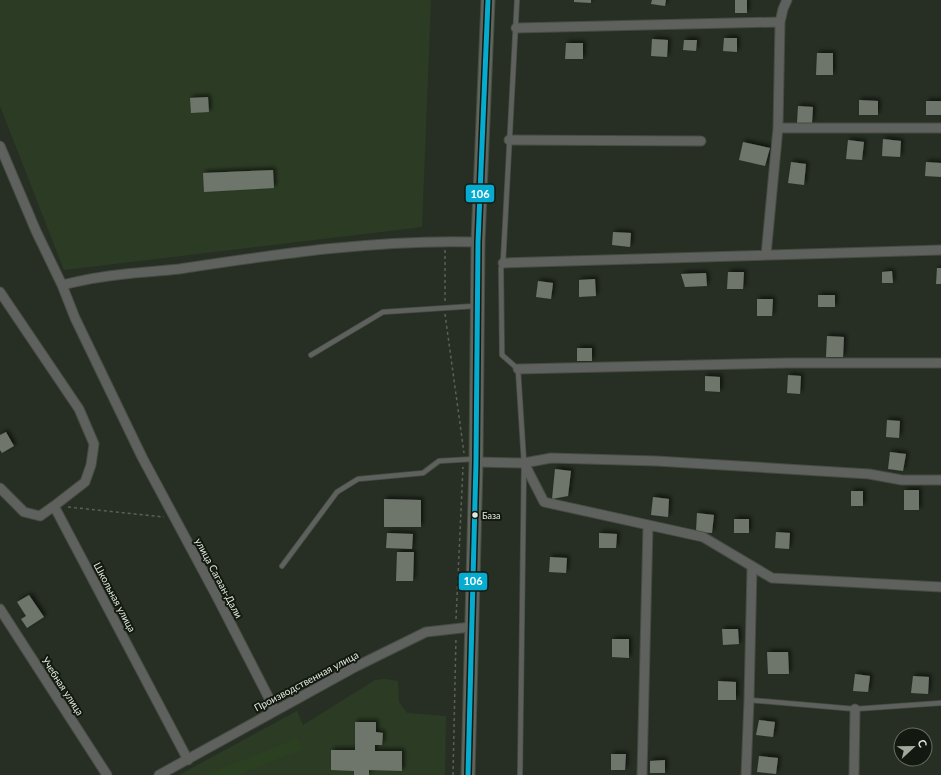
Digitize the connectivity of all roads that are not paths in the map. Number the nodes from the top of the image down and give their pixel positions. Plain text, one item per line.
1 (488, 0) edge
2 (517, 0) edge
3 (787, 0) edge
4 (780, 22) junction
5 (516, 28) junction
6 (778, 128) junction
7 (941, 128) edge
8 (509, 140) junction
9 (701, 141) dead end
10 (0, 146) edge
11 (478, 242) junction
12 (941, 250) edge
13 (766, 255) junction
14 (503, 263) junction
15 (62, 285) junction
16 (0, 292) edge
17 (477, 306) junction
18 (311, 355) dead end
19 (941, 363) edge
20 (518, 369) junction
21 (472, 460) junction
22 (524, 463) junction
23 (941, 480) edge
24 (0, 488) edge
25 (54, 506) junction
26 (648, 525) junction
27 (282, 566) dead end
28 (752, 568) junction
29 (941, 587) edge
30 (0, 609) edge
31 (471, 627) junction
32 (749, 700) junction
33 (941, 703) edge
34 (855, 709) junction
35 (275, 710) junction
36 (188, 760) junction
37 (107, 775) edge
38 (159, 775) edge
39 (468, 775) edge
40 (520, 775) edge
41 (642, 775) edge
42 (746, 775) edge
43 (854, 775) edge

1 - 11 main road
2 - 5 lane
3 - 4 street
4 - 5 street
4 - 6 street
5 - 8 lane
6 - 7 street
6 - 13 street
8 - 9 street
8 - 14 lane
10 - 15 street, улица Сагаан-Дали
11 - 15 street
11 - 17 main road
12 - 13 street
13 - 14 street
14 - 20 lane
15 - 35 street, улица Сагаан-Дали
16 - 25 street
17 - 18 lane
17 - 21 main road
19 - 20 street
20 - 22 lane
21 - 22 street
21 - 27 lane
21 - 31 main road
22 - 23 street
22 - 26 street
22 - 40 lane
24 - 25 street
25 - 36 street, Школьная улица
26 - 28 street
26 - 41 street
28 - 29 street
28 - 32 street
30 - 37 street, Учебная улица
31 - 35 street, Производственная улица
31 - 39 main road
32 - 34 lane
32 - 42 street
33 - 34 lane
34 - 43 street
35 - 36 street, Производственная улица
36 - 38 street, Производственная улица

